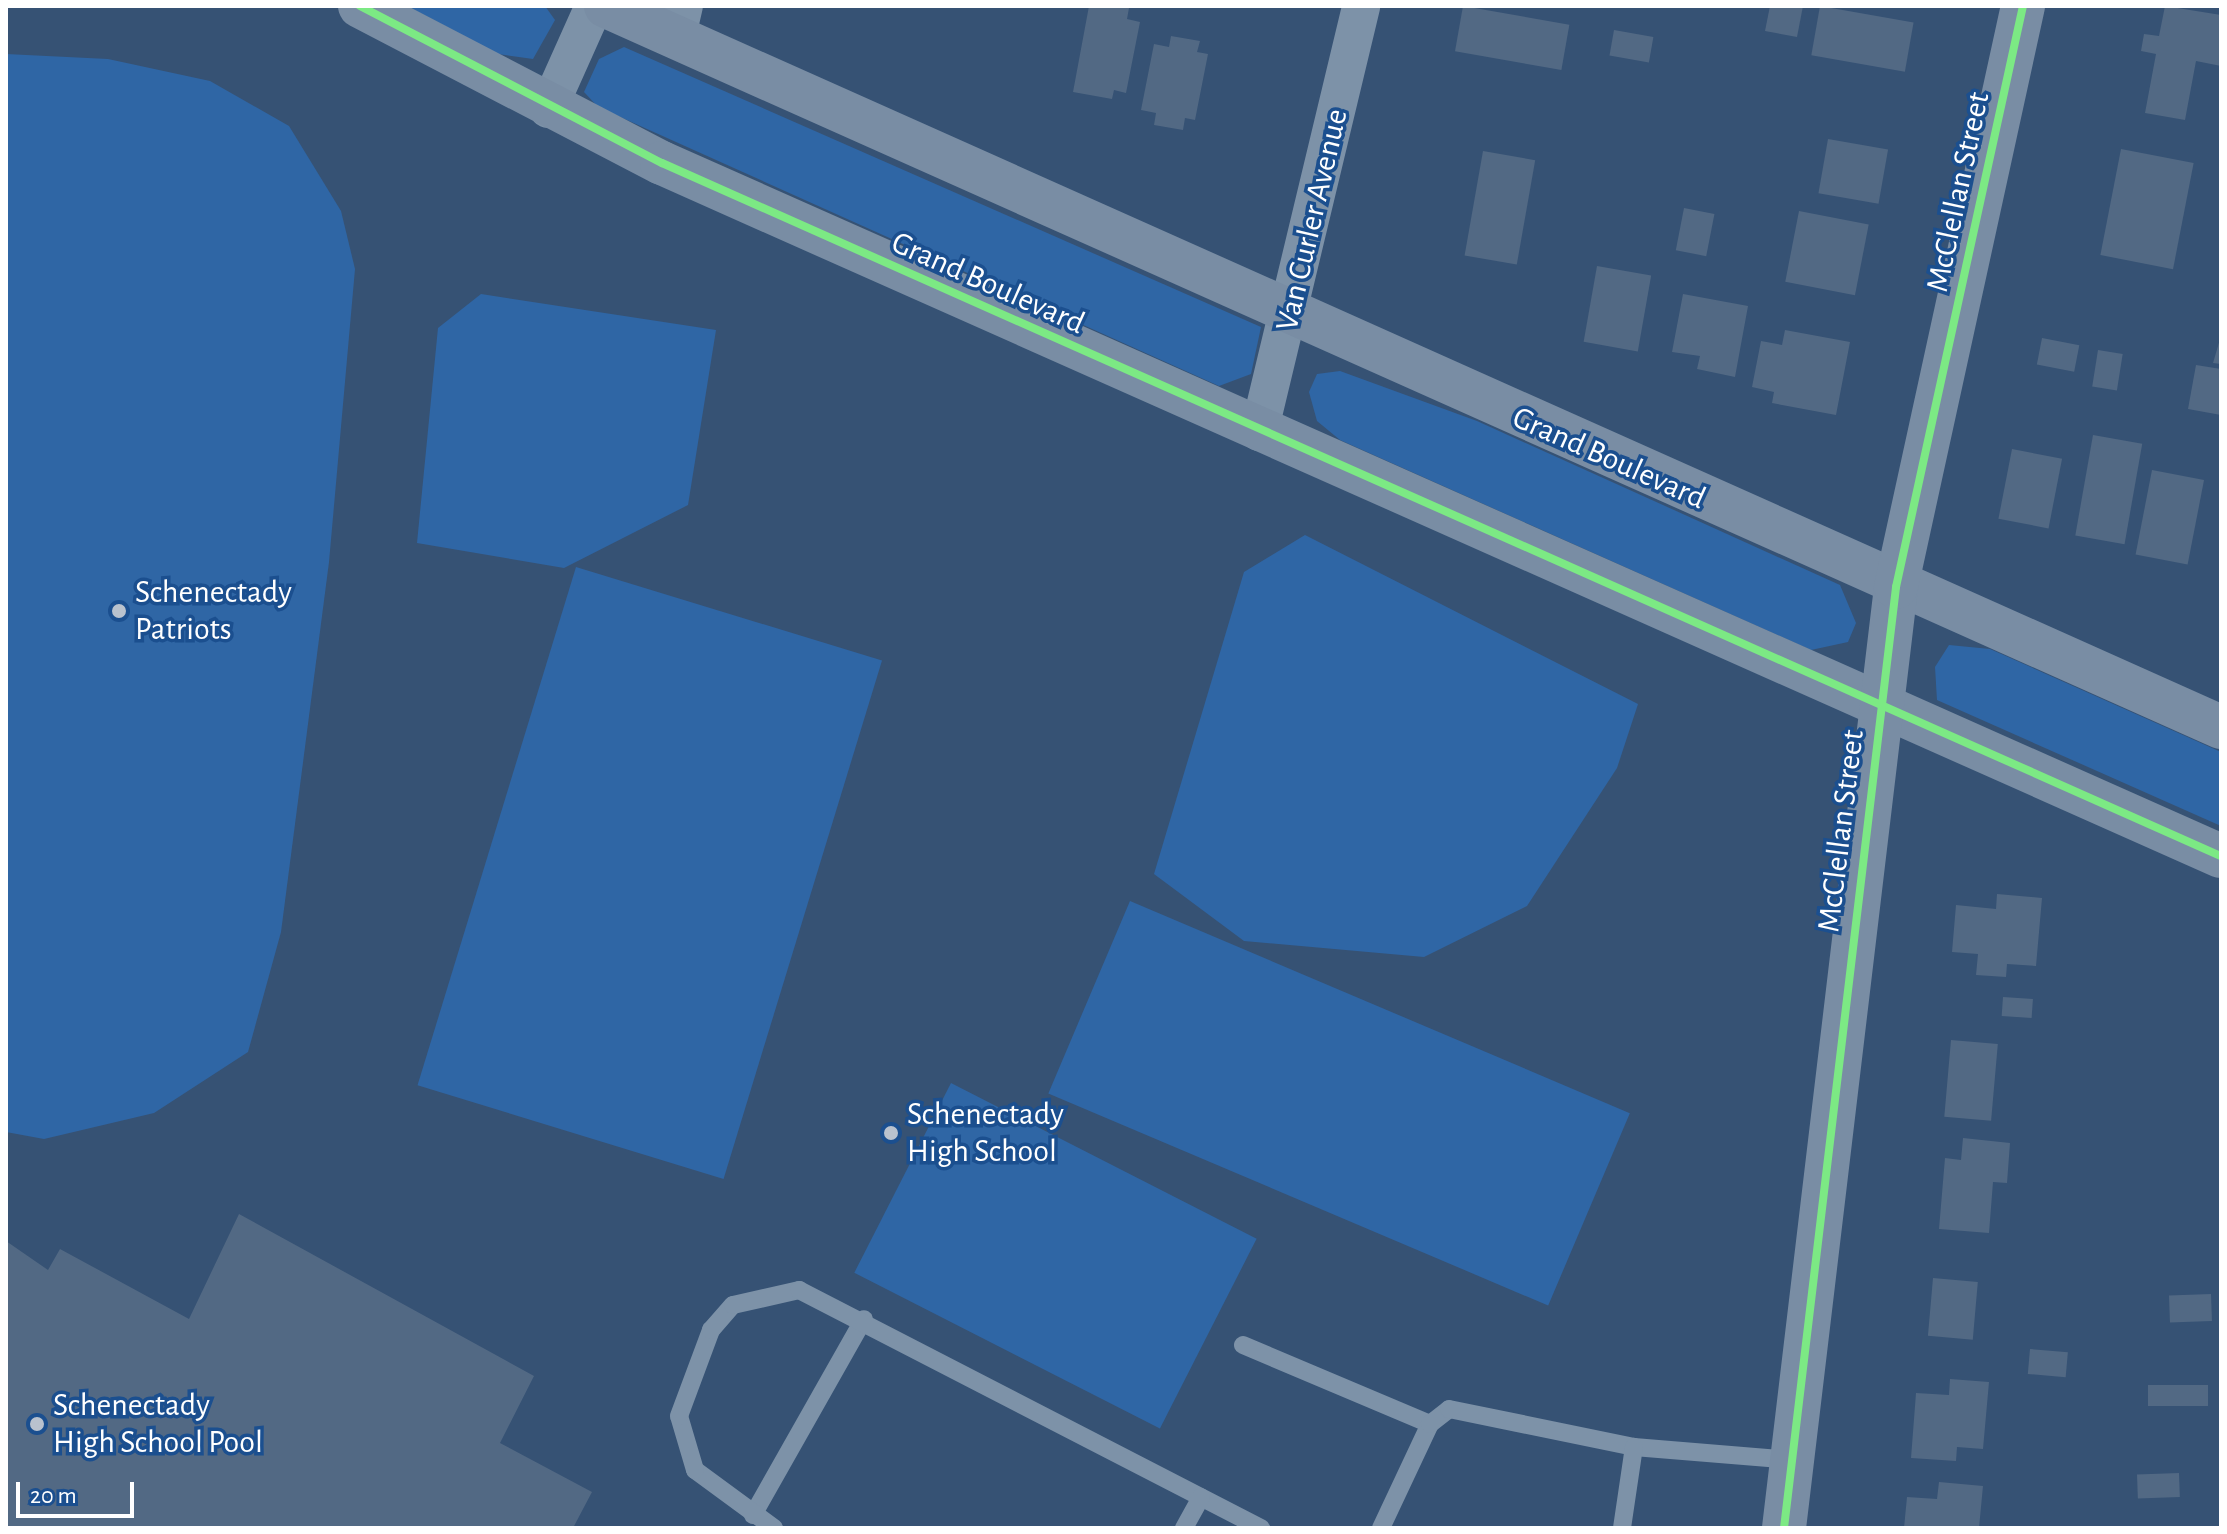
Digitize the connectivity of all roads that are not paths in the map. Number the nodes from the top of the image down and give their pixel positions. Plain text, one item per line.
1 (360, 6) edge
2 (594, 6) edge
3 (606, 6) edge
4 (1361, 6) edge
5 (2023, 6) edge
6 (680, 23) edge
7 (548, 109) junction
8 (1292, 316) junction
9 (1259, 432) junction
10 (1896, 587) junction
11 (1879, 709) junction
12 (2221, 727) edge
13 (2221, 856) edge
14 (864, 1319) junction
15 (1243, 1345) dead end
16 (1430, 1424) junction
17 (1634, 1447) junction
18 (1792, 1460) junction
19 (1201, 1497) junction
20 (753, 1515) junction
21 (774, 1528) edge
22 (1184, 1528) edge
23 (1261, 1528) edge
24 (1381, 1528) edge
25 (1622, 1528) edge
26 (1784, 1528) edge

1 - 7 street, Grand Boulevard
2 - 7 street
3 - 6 street, Grand Boulevard
4 - 8 street, Van Curler Avenue
5 - 10 street, McClellan Street
6 - 8 street, Grand Boulevard
7 - 9 street, Grand Boulevard
8 - 9 street, Van Curler Avenue
8 - 10 street, Grand Boulevard
9 - 11 street, Grand Boulevard
10 - 11 street, McClellan Street
10 - 12 street, Grand Boulevard
11 - 13 street, Grand Boulevard
11 - 18 street, McClellan Street
14 - 19 lane
14 - 20 lane
14 - 20 lane
15 - 16 lane
16 - 17 lane
16 - 24 lane
17 - 18 lane
17 - 25 lane
18 - 26 street, McClellan Street
19 - 22 lane
19 - 23 lane
20 - 21 lane

